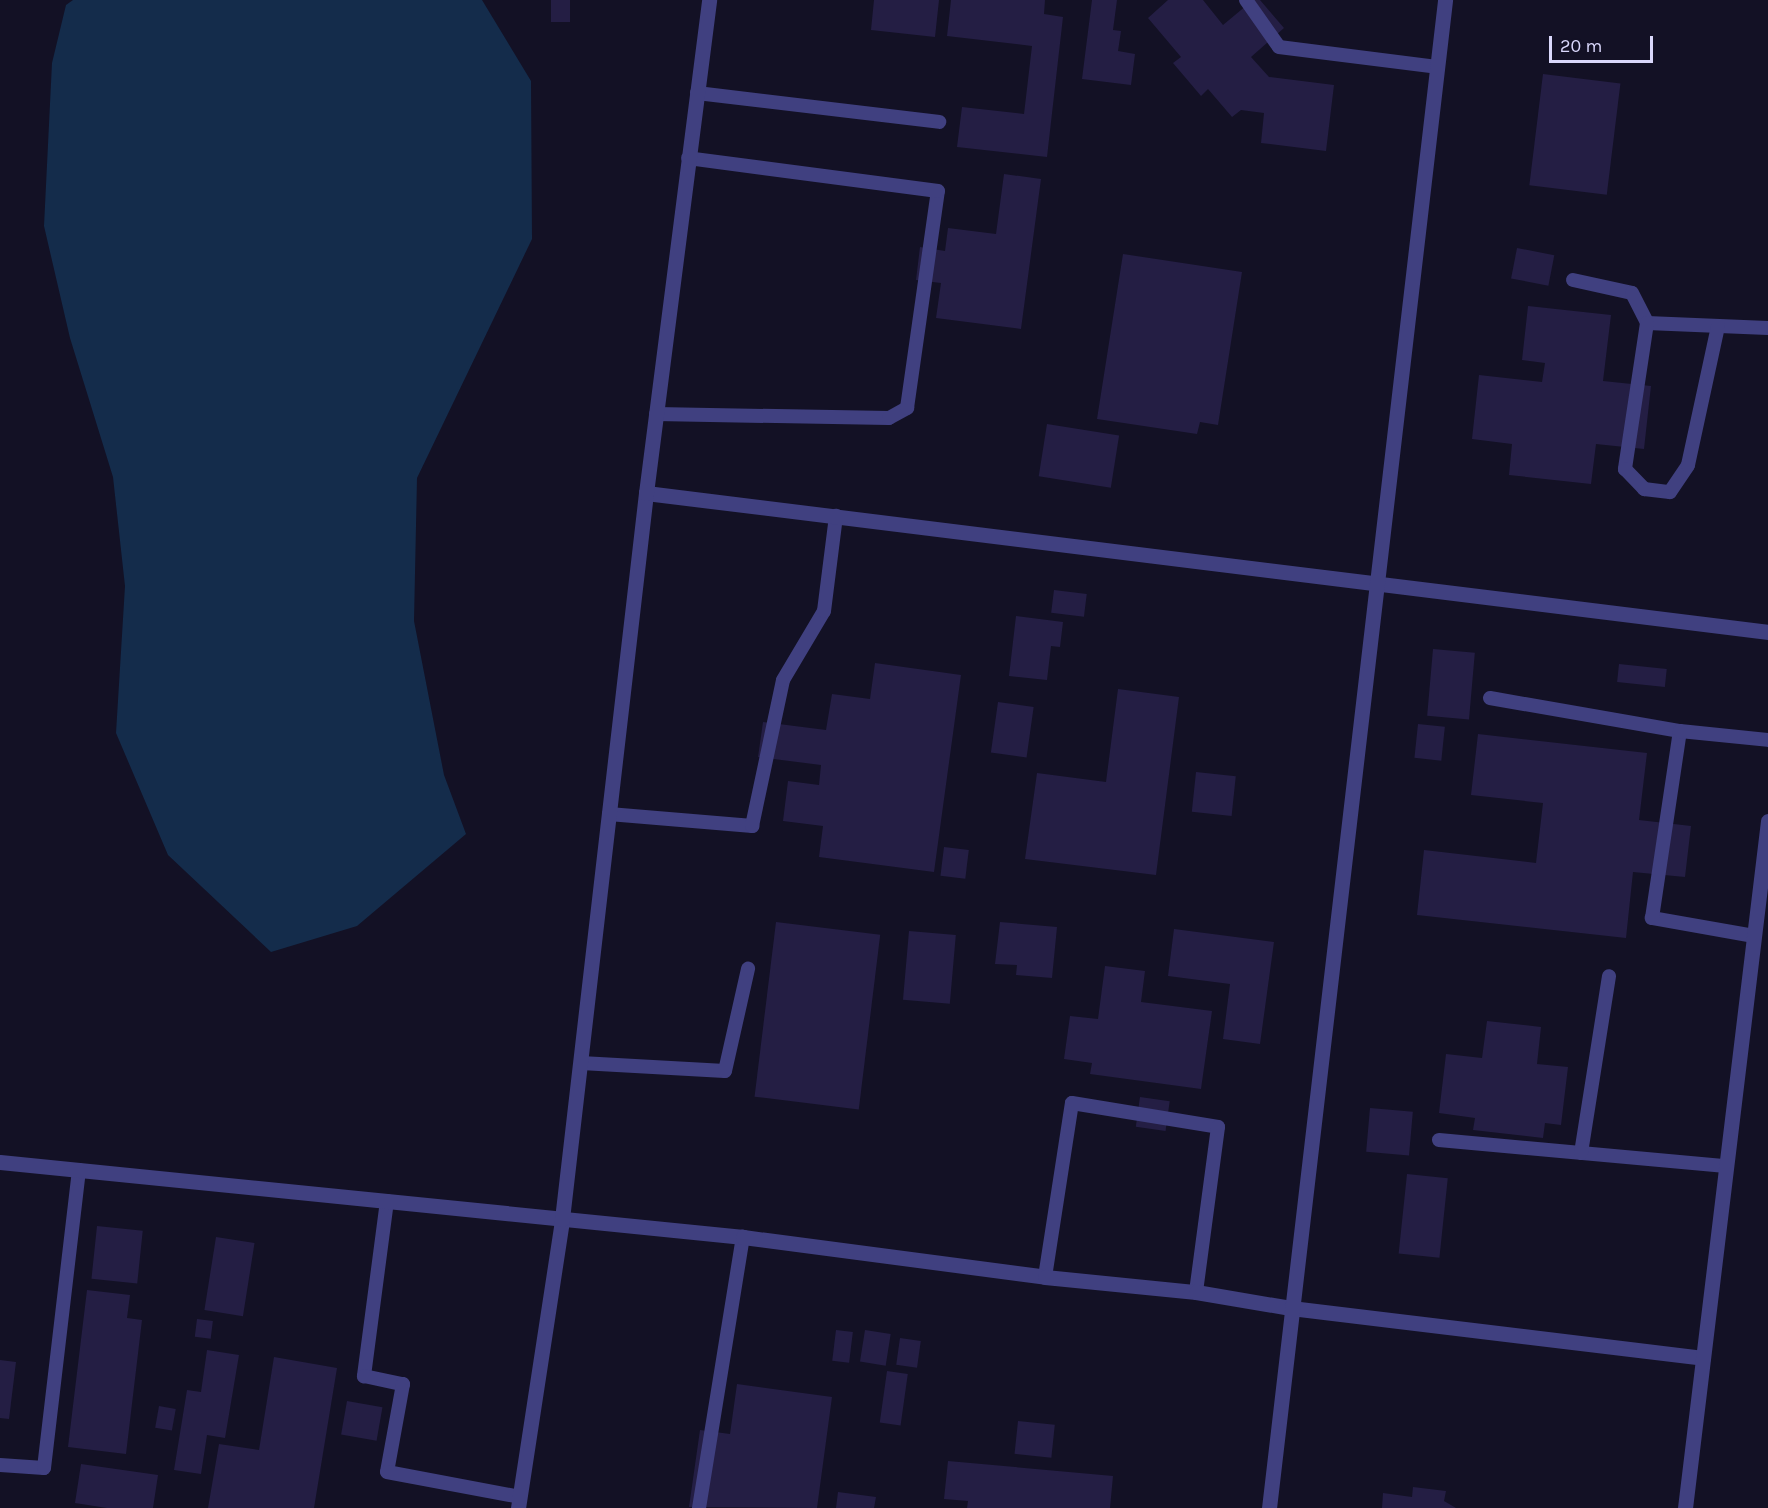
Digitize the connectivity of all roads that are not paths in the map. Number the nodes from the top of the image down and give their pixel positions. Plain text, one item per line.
1 (709, 0) edge
2 (1246, 0) edge
3 (1445, 0) edge
4 (1437, 67) junction
5 (697, 93) junction
6 (939, 122) dead end
7 (688, 158) junction
8 (1573, 280) dead end
9 (1647, 323) junction
10 (1718, 326) junction
11 (1768, 328) edge
12 (656, 414) junction
13 (646, 493) junction
14 (836, 516) junction
15 (1377, 583) junction
16 (1768, 632) edge
17 (1490, 698) dead end
18 (1680, 731) junction
19 (1768, 740) edge
20 (609, 814) junction
21 (1768, 821) edge
22 (1754, 936) junction
23 (748, 969) dead end
24 (1609, 976) dead end
25 (580, 1063) junction
26 (1439, 1140) dead end
27 (1581, 1153) junction
28 (0, 1162) edge
29 (1726, 1166) junction
30 (79, 1170) junction
31 (387, 1201) junction
32 (562, 1219) junction
33 (743, 1237) junction
34 (1045, 1277) junction
35 (1196, 1292) junction
36 (1292, 1308) junction
37 (1703, 1358) junction
38 (0, 1465) edge
39 (519, 1502) edge
40 (699, 1508) edge
41 (1269, 1508) edge
42 (1685, 1508) edge

1 - 5 street
2 - 4 lane
3 - 4 street
4 - 15 street
5 - 6 lane
5 - 7 street
7 - 12 street
7 - 12 lane
8 - 9 lane
9 - 10 lane
9 - 10 lane
10 - 11 lane
12 - 13 street
13 - 14 street
13 - 20 street
14 - 15 street
14 - 20 lane
15 - 16 street
15 - 36 street
17 - 18 lane
18 - 19 lane
18 - 22 lane
20 - 25 street
21 - 22 street
22 - 29 street
23 - 25 lane
24 - 27 lane
25 - 32 street
26 - 27 lane
27 - 29 lane
28 - 30 street
29 - 37 street
30 - 31 street
30 - 38 lane
31 - 32 street
31 - 39 lane
32 - 33 street
32 - 39 street
33 - 34 street
33 - 40 lane
34 - 35 street
34 - 35 lane
35 - 36 street
36 - 37 street
36 - 41 street
37 - 42 street

